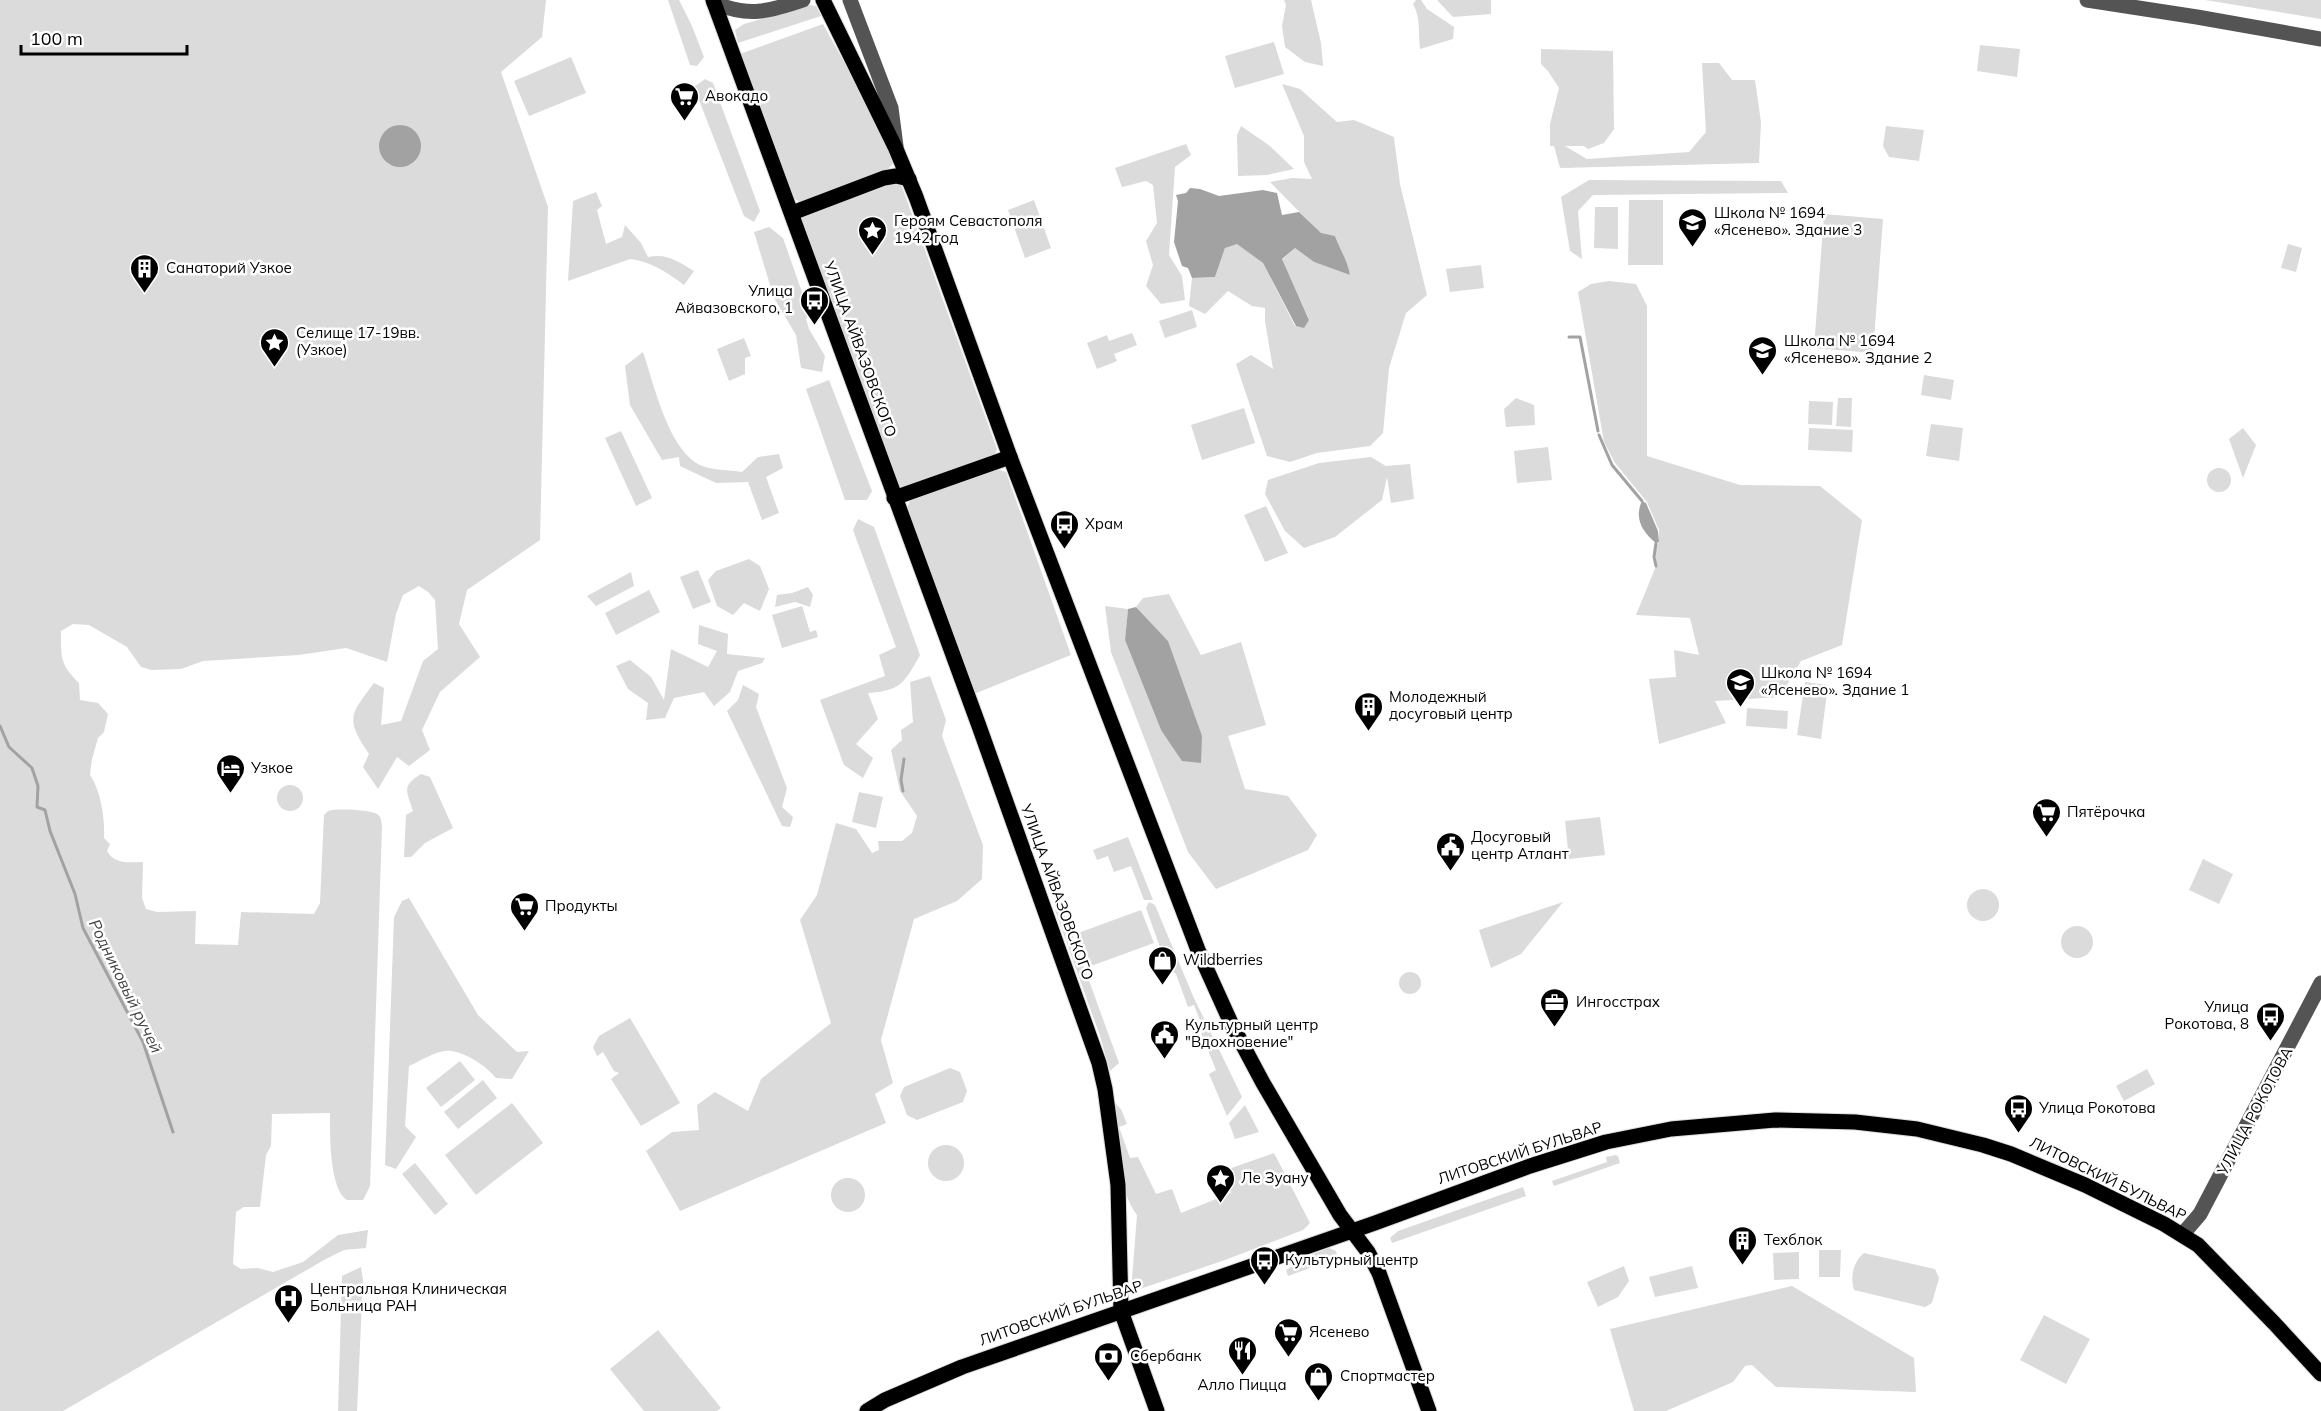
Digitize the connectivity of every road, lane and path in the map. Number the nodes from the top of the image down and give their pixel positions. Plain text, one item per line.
1 (803, 0) edge
2 (823, 0) edge
3 (850, 0) edge
4 (2087, 0) edge
5 (713, 2) edge
6 (2321, 39) edge
7 (896, 149) junction
8 (909, 179) junction
9 (792, 213) junction
10 (1010, 457) junction
11 (894, 498) junction
12 (2321, 983) edge
13 (1352, 1231) junction
14 (2182, 1234) junction
15 (1121, 1311) junction
16 (2321, 1374) edge
17 (867, 1411) edge
18 (1157, 1411) edge
19 (1429, 1411) edge

1 - 5 street
2 - 7 main road
3 - 7 street
4 - 6 street
5 - 9 main road, УЛИЦА АЙВАЗОВСКОГО
7 - 8 main road
8 - 9 main road
8 - 10 main road
9 - 11 main road, УЛИЦА АЙВАЗОВСКОГО
10 - 11 main road
10 - 13 main road
11 - 15 main road, УЛИЦА АЙВАЗОВСКОГО
12 - 14 street, УЛИЦА РОКОТОВА
13 - 14 main road, ЛИТОВСКИЙ БУЛЬВАР
13 - 15 main road, ЛИТОВСКИЙ БУЛЬВАР
13 - 19 main road
14 - 16 main road, ЛИТОВСКИЙ БУЛЬВАР
15 - 17 main road, ЛИТОВСКИЙ БУЛЬВАР
15 - 18 main road, УЛИЦА АЙВАЗОВСКОГО

